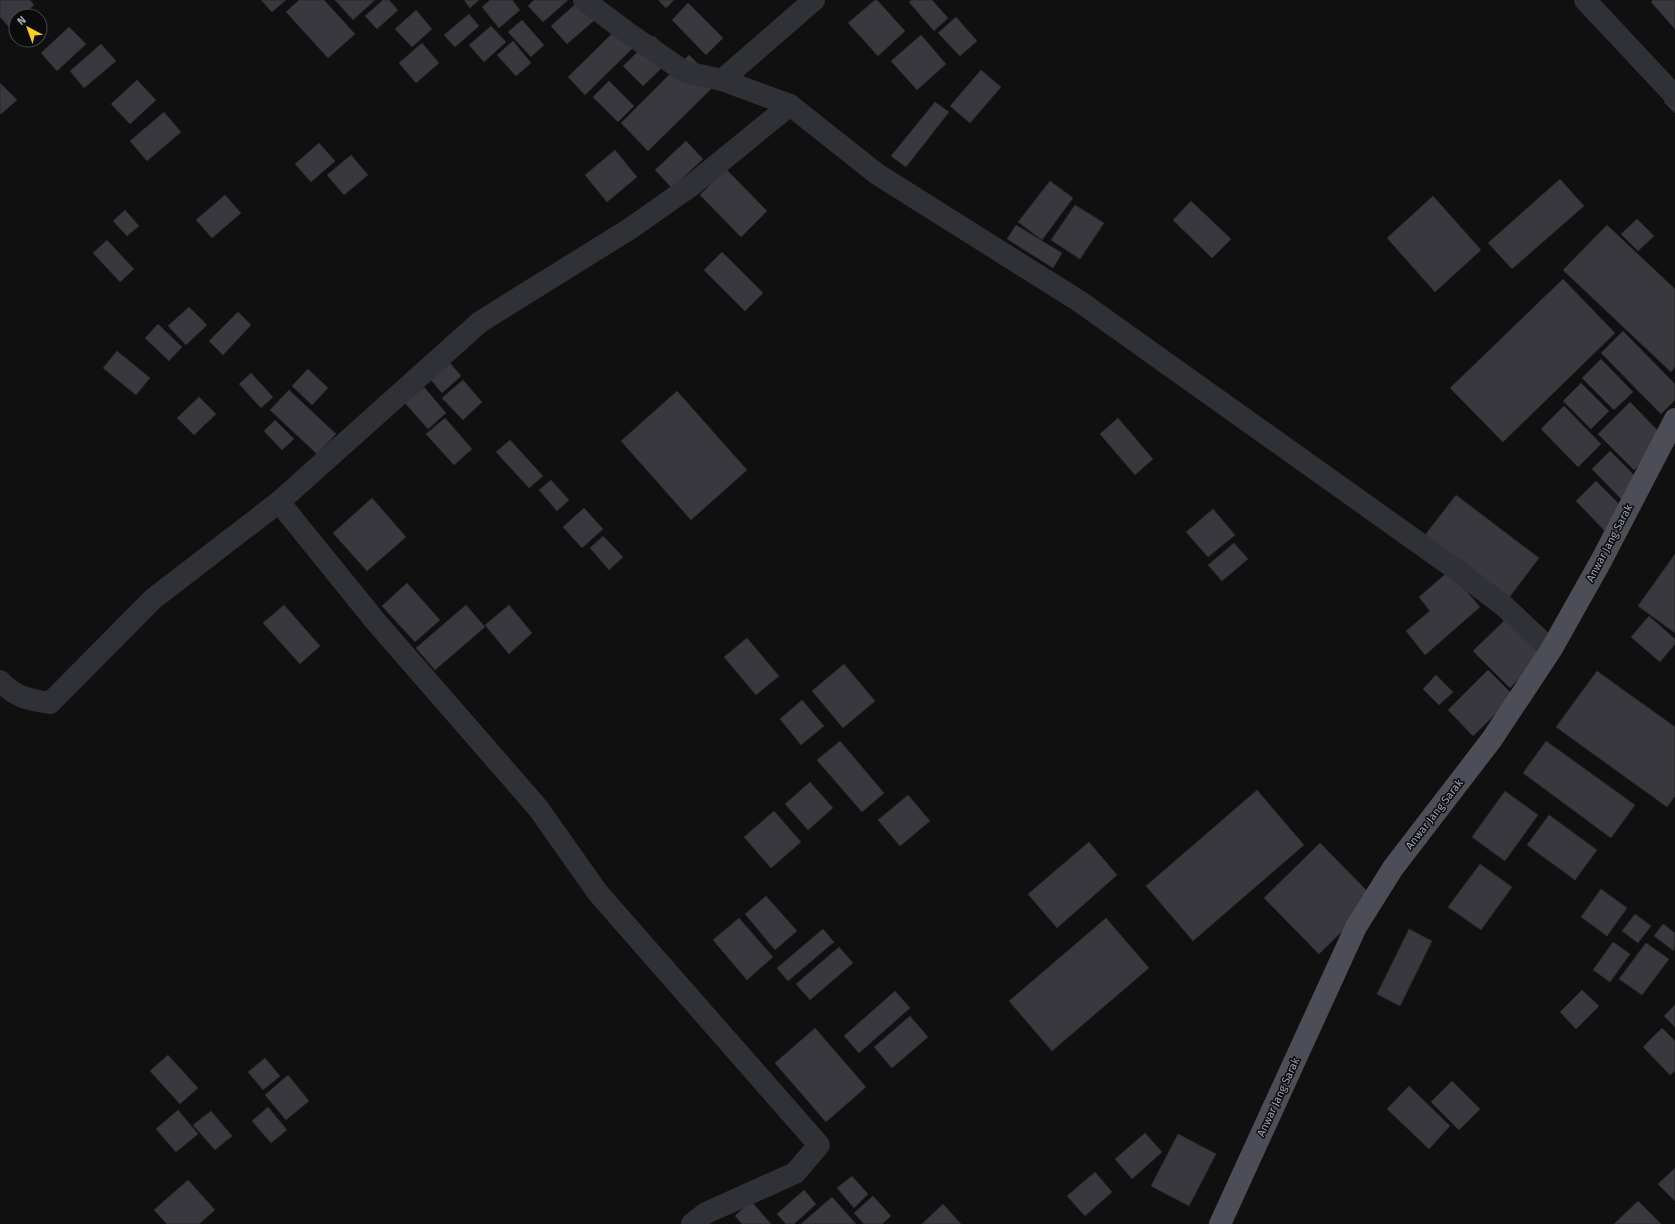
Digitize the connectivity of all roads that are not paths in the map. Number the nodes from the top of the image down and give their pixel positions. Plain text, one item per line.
1 (584, 0) edge
2 (814, 0) edge
3 (1585, 0) edge
4 (722, 80) junction
5 (1675, 96) edge
6 (790, 105) junction
7 (1675, 419) edge
8 (279, 502) junction
9 (1551, 650) junction
10 (0, 681) edge
11 (692, 1224) edge
12 (1220, 1224) edge

1 - 4 street
2 - 4 street
3 - 5 street
4 - 6 street
6 - 8 street
6 - 9 street
7 - 9 main road, Anwar Jang Sarak
8 - 10 street
8 - 11 street
9 - 12 main road, Anwar Jang Sarak

